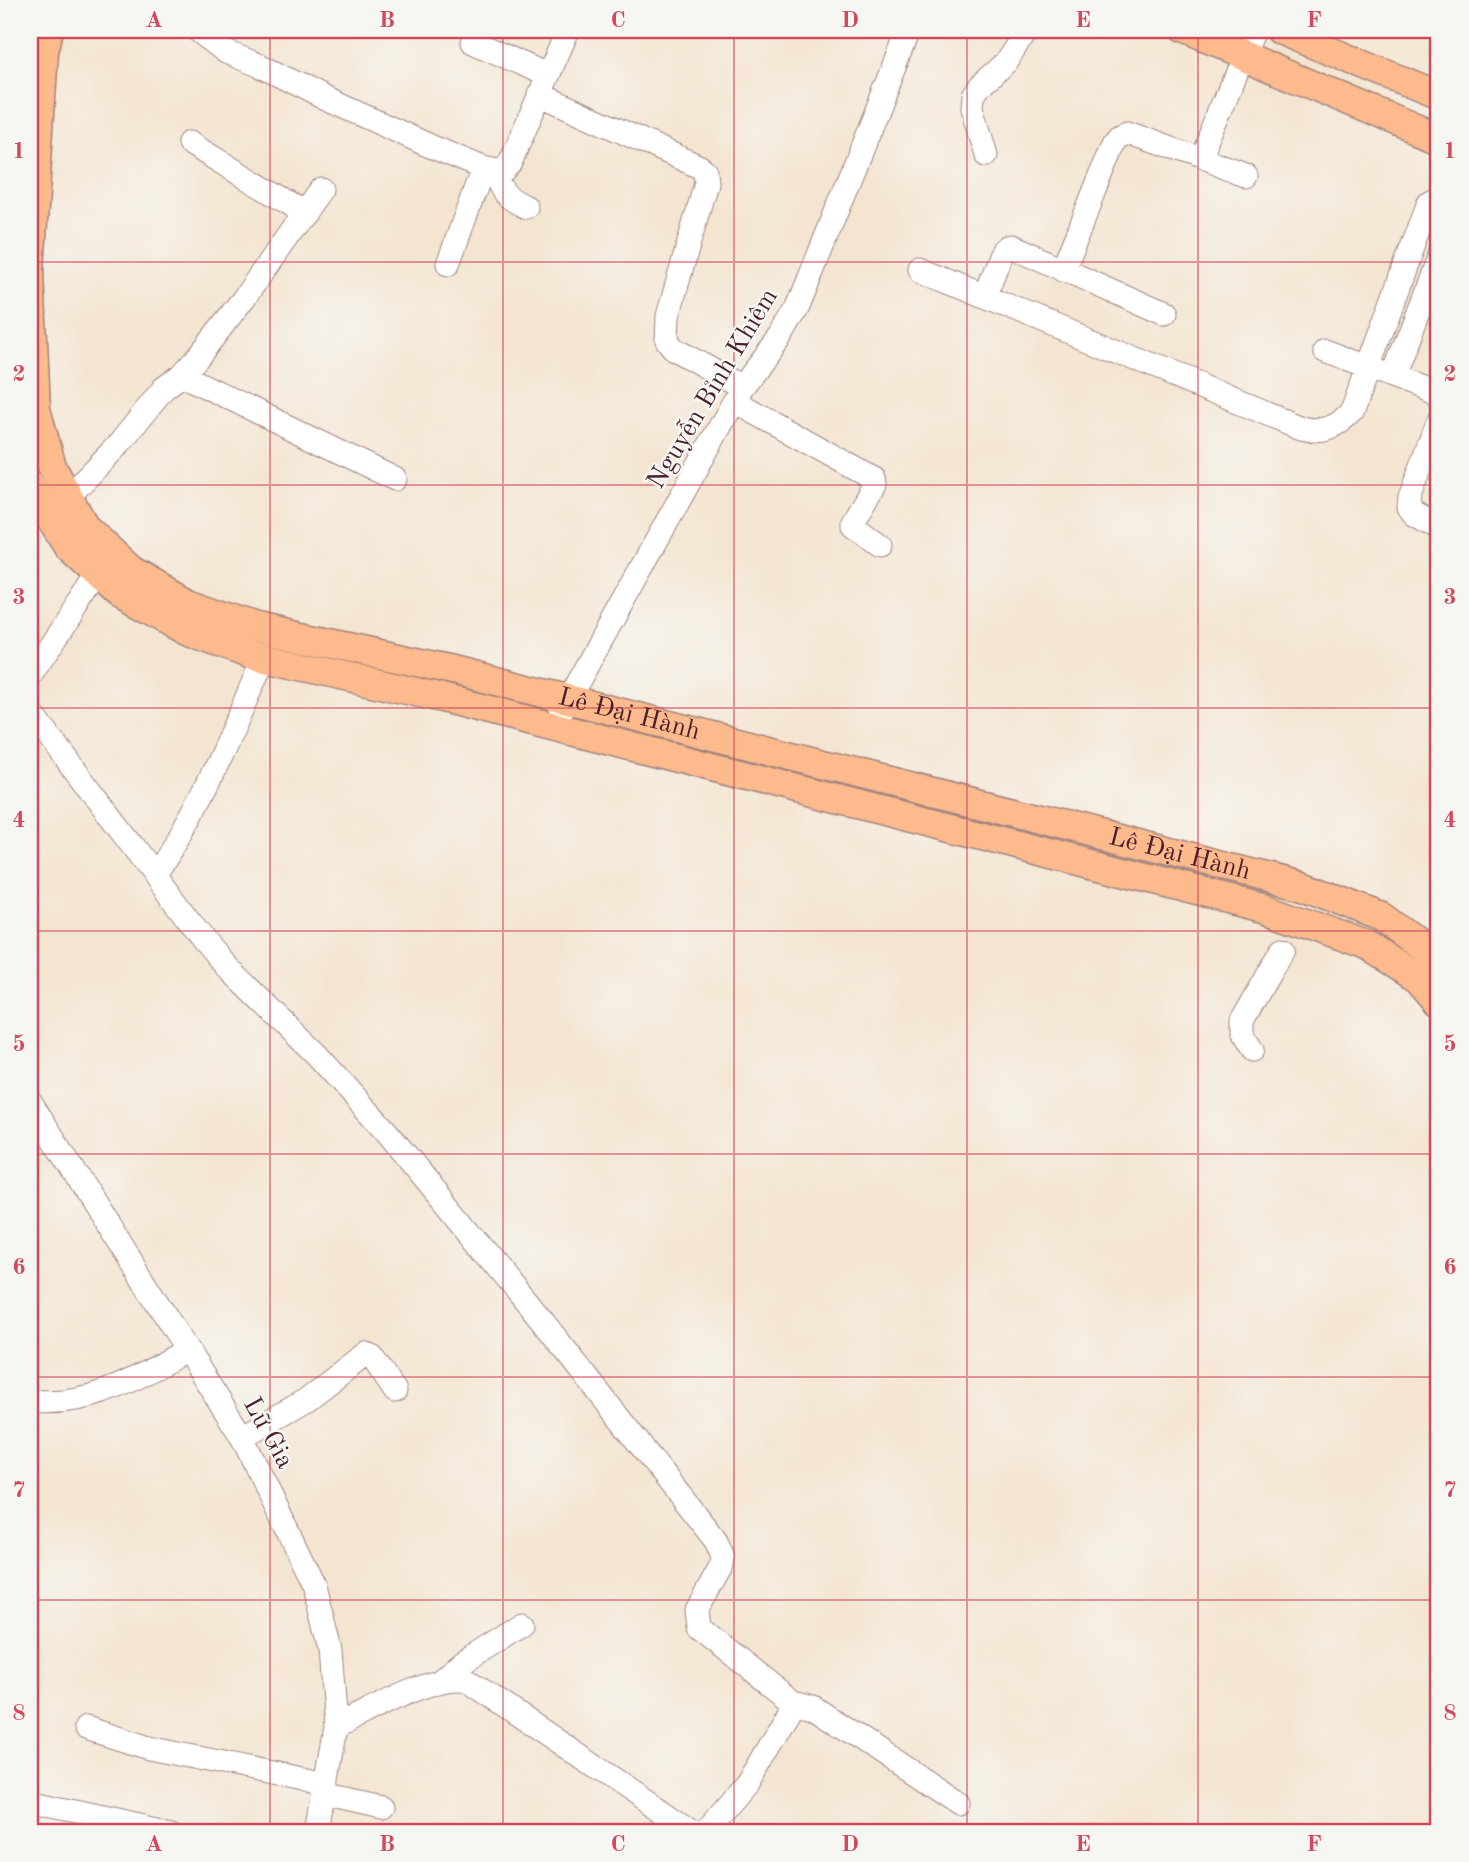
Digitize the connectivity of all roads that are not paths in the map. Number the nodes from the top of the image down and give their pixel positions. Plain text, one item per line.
1 (49, 30) edge
2 (197, 30) edge
3 (568, 30) edge
4 (909, 30) edge
5 (1027, 30) edge
6 (1182, 30) edge
7 (1279, 30) edge
8 (473, 42) dead end
9 (1248, 43) edge
10 (543, 84) junction
11 (1439, 96) edge
12 (1439, 139) edge
13 (189, 143) dead end
14 (986, 155) dead end
15 (1200, 160) junction
16 (489, 169) junction
17 (1246, 176) dead end
18 (321, 189) dead end
19 (1439, 197) edge
20 (526, 207) dead end
21 (305, 213) junction
22 (1439, 256) edge
23 (448, 264) dead end
24 (30, 270) edge
25 (920, 270) dead end
26 (1063, 270) junction
27 (990, 283) dead end
28 (1164, 314) dead end
29 (1325, 351) dead end
30 (1369, 367) junction
31 (182, 375) junction
32 (1393, 376) junction
33 (738, 394) junction
34 (1439, 394) edge
35 (1439, 419) edge
36 (395, 479) dead end
37 (30, 486) edge
38 (68, 497) junction
39 (1439, 528) edge
40 (880, 545) dead end
41 (98, 575) junction
42 (264, 658) junction
43 (30, 676) edge
44 (568, 699) junction
45 (30, 711) edge
46 (554, 726) junction
47 (155, 874) junction
48 (1283, 949) dead end
49 (1439, 960) edge
50 (1439, 1002) edge
51 (1252, 1050) dead end
52 (30, 1101) edge
53 (187, 1350) junction
54 (395, 1391) dead end
55 (30, 1401) edge
56 (242, 1437) junction
57 (522, 1624) dead end
58 (440, 1681) junction
59 (793, 1702) junction
60 (336, 1727) junction
61 (86, 1728) dead end
62 (326, 1789) junction
63 (30, 1801) edge
64 (958, 1803) dead end
65 (381, 1807) dead end
66 (171, 1832) edge
67 (318, 1832) edge
68 (692, 1832) edge
69 (706, 1832) edge

1 - 24 main road, Lê Đại Hành
2 - 16 street
3 - 10 street
4 - 33 street, Nguyễn Bỉnh Khiêm
5 - 14 street
6 - 9 main road
7 - 11 main road
8 - 10 street
9 - 12 main road
9 - 15 street
10 - 16 street
10 - 33 street
13 - 21 street
15 - 17 street
15 - 26 street
16 - 20 street
16 - 23 street
18 - 21 street
19 - 30 street
21 - 31 street
22 - 32 street
24 - 38 main road, Lê Đại Hành
25 - 30 street
26 - 27 street
26 - 28 street
29 - 30 street
30 - 32 street
31 - 36 street
31 - 38 street
32 - 34 street
33 - 40 street
33 - 44 street, Nguyễn Bỉnh Khiêm
35 - 39 street
37 - 41 main road, Lê Đại Hành
38 - 44 main road, Lê Đại Hành
41 - 42 main road, Lê Đại Hành
41 - 43 street
42 - 46 main road, Lê Đại Hành
42 - 47 street
44 - 46 street, Nguyễn Bỉnh Khiêm
44 - 49 main road, Lê Đại Hành
45 - 47 street
46 - 50 main road, Lê Đại Hành
47 - 59 street
48 - 51 street
52 - 53 street, Lữ Gia
53 - 55 street
53 - 56 street, Lữ Gia
54 - 56 street
56 - 60 street, Lữ Gia
57 - 58 street
58 - 60 street
58 - 68 street
59 - 64 street
59 - 69 street
60 - 62 street, Lữ Gia
61 - 62 street
62 - 65 street
62 - 67 street, Lữ Gia
63 - 66 street

